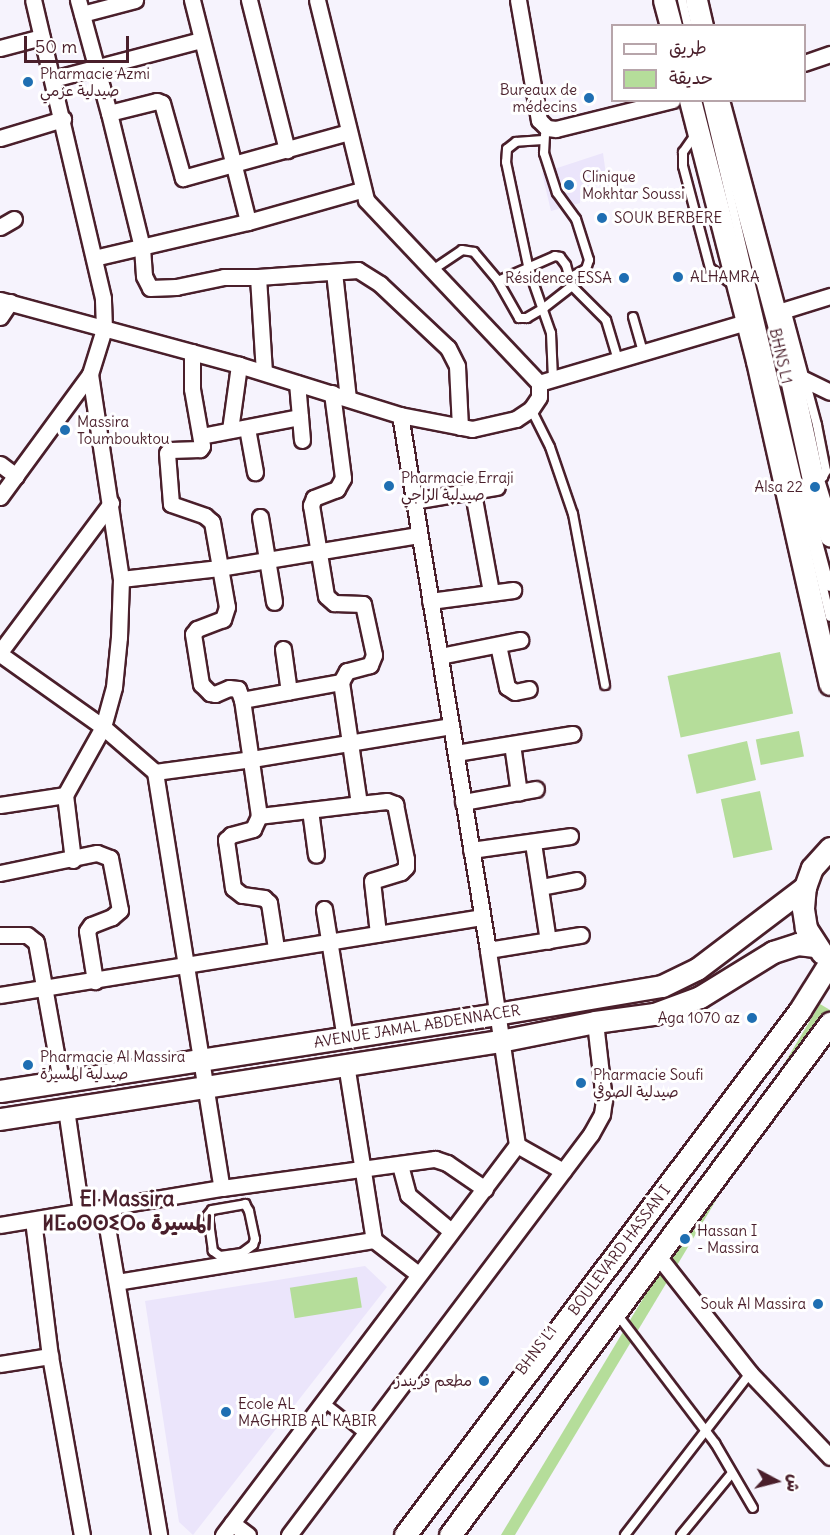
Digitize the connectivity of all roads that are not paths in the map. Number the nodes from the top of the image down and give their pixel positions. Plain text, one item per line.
1 (33, 0) edge
2 (135, 0) edge
3 (192, 0) edge
4 (249, 0) edge
5 (317, 0) edge
6 (518, 0) edge
7 (664, 0) edge
8 (682, 0) edge
9 (688, 0) edge
10 (696, 0) edge
11 (80, 7) edge
12 (670, 24) edge
13 (688, 24) edge
14 (694, 24) edge
15 (702, 24) edge
16 (42, 37) junction
17 (201, 40) junction
18 (0, 48) edge
19 (830, 54) edge
20 (806, 62) edge
21 (95, 67) junction
22 (53, 79) junction
23 (664, 102) edge
24 (690, 102) edge
25 (709, 102) edge
26 (709, 102) edge
27 (719, 102) edge
28 (109, 112) junction
29 (63, 119) junction
30 (349, 132) junction
31 (545, 134) junction
32 (0, 138) edge
33 (287, 150) junction
34 (233, 165) junction
35 (361, 190) junction
36 (14, 219) dead end
37 (248, 222) junction
38 (0, 227) edge
39 (142, 247) junction
40 (94, 258) junction
41 (431, 270) junction
42 (529, 270) junction
43 (334, 272) junction
44 (258, 277) junction
45 (498, 281) junction
46 (572, 282) junction
47 (830, 296) edge
48 (5, 301) edge
49 (544, 308) junction
50 (780, 311) junction
51 (0, 317) edge
52 (633, 317) dead end
53 (746, 322) junction
54 (104, 329) junction
55 (192, 352) junction
56 (643, 352) junction
57 (618, 360) junction
58 (239, 365) junction
59 (264, 372) junction
60 (90, 374) junction
61 (796, 375) junction
62 (546, 381) junction
63 (297, 383) junction
64 (830, 392) edge
65 (332, 393) junction
66 (348, 398) junction
67 (531, 409) junction
68 (400, 415) junction
69 (300, 417) junction
70 (460, 427) junction
71 (247, 428) junction
72 (230, 430) junction
73 (201, 436) junction
74 (302, 440) dead end
75 (0, 464) edge
76 (255, 472) dead end
77 (16, 476) junction
78 (497, 487) dead end
79 (473, 493) junction
80 (0, 497) edge
81 (413, 501) junction
82 (111, 503) junction
83 (260, 517) dead end
84 (830, 534) edge
85 (418, 536) junction
86 (320, 552) junction
87 (267, 561) junction
88 (219, 568) junction
89 (121, 579) junction
90 (830, 587) edge
91 (513, 590) dead end
92 (491, 592) junction
93 (430, 601) junction
94 (274, 602) dead end
95 (830, 617) edge
96 (520, 640) dead end
97 (498, 645) junction
98 (283, 649) dead end
99 (0, 653) edge
100 (440, 656) junction
101 (341, 682) junction
102 (830, 684) edge
103 (605, 685) dead end
104 (529, 689) dead end
105 (289, 692) junction
106 (242, 700) junction
107 (451, 726) junction
108 (103, 727) junction
109 (572, 734) dead end
110 (351, 741) junction
111 (512, 744) junction
112 (456, 753) junction
113 (252, 759) junction
114 (154, 772) junction
115 (536, 789) dead end
116 (519, 793) junction
117 (65, 795) junction
118 (463, 802) junction
119 (359, 804) junction
120 (0, 805) edge
121 (310, 810) junction
122 (259, 816) junction
123 (570, 836) dead end
124 (533, 843) junction
125 (830, 848) edge
126 (471, 850) junction
127 (316, 855) dead end
128 (73, 860) junction
129 (0, 873) edge
130 (576, 880) dead end
131 (541, 887) junction
132 (805, 887) junction
133 (324, 909) dead end
134 (482, 917) junction
135 (378, 934) junction
136 (581, 934) dead end
137 (0, 935) edge
138 (329, 940) junction
139 (548, 941) junction
140 (815, 946) junction
141 (276, 948) junction
142 (488, 950) junction
143 (186, 963) junction
144 (830, 963) edge
145 (830, 979) edge
146 (95, 981) junction
147 (45, 987) junction
148 (0, 994) edge
149 (830, 1013) edge
150 (496, 1014) junction
151 (596, 1022) junction
152 (830, 1023) edge
153 (345, 1038) junction
154 (500, 1041) junction
155 (202, 1059) junction
156 (346, 1064) junction
157 (61, 1081) junction
158 (207, 1086) junction
159 (0, 1091) edge
160 (66, 1109) junction
161 (0, 1119) edge
162 (517, 1145) junction
163 (400, 1165) junction
164 (363, 1170) junction
165 (563, 1171) junction
166 (222, 1188) junction
167 (485, 1189) junction
168 (224, 1206) junction
169 (104, 1209) junction
170 (81, 1212) junction
171 (33, 1220) junction
172 (0, 1225) edge
173 (451, 1231) junction
174 (374, 1240) junction
175 (658, 1256) junction
176 (236, 1258) junction
177 (418, 1274) junction
178 (117, 1282) junction
179 (616, 1312) junction
180 (50, 1356) junction
181 (0, 1364) edge
182 (750, 1374) junction
183 (324, 1402) junction
184 (706, 1431) junction
185 (363, 1433) junction
186 (830, 1457) edge
187 (732, 1473) junction
188 (753, 1508) dead end
189 (228, 1529) edge
190 (82, 1535) edge
191 (159, 1535) edge
192 (248, 1535) edge
193 (289, 1535) edge
194 (405, 1535) edge
195 (414, 1535) edge
196 (440, 1535) edge
197 (450, 1535) edge
198 (625, 1535) edge
199 (681, 1535) edge

1 - 16 street
2 - 11 street
3 - 17 street
4 - 33 street
5 - 30 street
6 - 31 street
7 - 12 street
8 - 13 lane
9 - 14 lane
10 - 15 street
11 - 21 street
16 - 18 street
16 - 22 street
17 - 21 street
17 - 34 street
19 - 20 street
21 - 22 street
21 - 28 street
22 - 29 street
23 - 31 street
24 - 53 street
25 - 90 lane, BHNS L1
26 - 95 lane, BHNS L1
27 - 50 street
28 - 34 street
28 - 39 street
29 - 32 street
29 - 40 street
30 - 33 street
30 - 35 street
31 - 42 lane
31 - 46 lane
33 - 34 street
34 - 37 street
35 - 37 street
35 - 41 street
36 - 38 street
37 - 39 street
39 - 40 street
39 - 44 street
40 - 54 street
41 - 45 lane
41 - 62 street
42 - 45 lane
42 - 46 lane
42 - 49 lane
43 - 44 street
43 - 66 street
43 - 70 street
44 - 59 street
45 - 49 lane
46 - 49 lane
46 - 57 lane
47 - 50 street
48 - 51 street
48 - 54 street
49 - 62 lane
50 - 61 street
52 - 56 lane
53 - 56 street
53 - 102 street
54 - 55 street
54 - 60 street
55 - 58 street
55 - 73 street
56 - 57 street
57 - 62 street
58 - 59 street
58 - 72 street
59 - 63 street
60 - 77 street
60 - 82 street
61 - 64 street
61 - 84 street
62 - 67 street
63 - 65 street
63 - 69 street
65 - 66 street
65 - 86 street
66 - 68 street
67 - 70 street
67 - 103 lane
68 - 70 street
68 - 81 street
69 - 71 street
69 - 74 street
71 - 72 street
71 - 76 street
72 - 73 street
73 - 88 street
75 - 77 street
77 - 80 street
78 - 79 street
79 - 81 street
79 - 92 street
81 - 85 street
82 - 89 street
82 - 99 street
83 - 87 street
85 - 86 street
85 - 93 street
86 - 87 street
86 - 101 street
87 - 88 street
87 - 94 street
88 - 89 street
88 - 106 street
89 - 108 street
91 - 92 street
92 - 93 street
93 - 100 street
96 - 97 street
97 - 100 street
97 - 104 street
98 - 105 street
99 - 108 street
100 - 107 street
101 - 105 street
101 - 110 street
105 - 106 street
106 - 113 street
107 - 110 street
107 - 112 street
108 - 114 street
108 - 117 street
109 - 111 street
110 - 113 street
110 - 119 street
111 - 112 street
111 - 116 street
112 - 118 street
113 - 114 street
113 - 122 street
114 - 143 street
115 - 116 street
116 - 118 street
117 - 120 street
117 - 128 street
118 - 126 street
119 - 121 street
119 - 135 street
121 - 122 street
121 - 127 street
122 - 141 street
123 - 124 street
124 - 126 street
124 - 131 street
125 - 132 street
126 - 134 street
128 - 129 street
128 - 146 street
130 - 131 street
131 - 139 street
132 - 140 street
132 - 150 street, AVENUE JAMAL ABDENNACER
133 - 138 street
134 - 135 street
134 - 142 street
135 - 138 street
136 - 139 street
137 - 147 street
138 - 141 street
138 - 153 street
139 - 142 street
140 - 144 street
140 - 151 street, AVENUE JAMAL ABDENNACER
141 - 143 street
142 - 150 street
143 - 146 street
143 - 155 street
144 - 194 street, BOULEVARD HASSAN I
145 - 195 lane, BHNS L1
146 - 147 street
147 - 148 street
147 - 157 street
149 - 196 lane
150 - 153 street, AVENUE JAMAL ABDENNACER
150 - 154 street
151 - 154 street, AVENUE JAMAL ABDENNACER
151 - 165 street
152 - 175 street
153 - 155 street, AVENUE JAMAL ABDENNACER
154 - 156 street, AVENUE JAMAL ABDENNACER
154 - 162 street
155 - 157 street, AVENUE JAMAL ABDENNACER
155 - 158 street
156 - 158 street, AVENUE JAMAL ABDENNACER
156 - 164 street
157 - 159 street, AVENUE JAMAL ABDENNACER
158 - 160 street, AVENUE JAMAL ABDENNACER
158 - 166 street
160 - 161 street, AVENUE JAMAL ABDENNACER
160 - 170 street
162 - 165 street
162 - 167 street
163 - 164 street
163 - 167 street
163 - 173 street
164 - 166 street
164 - 174 street
165 - 185 street
166 - 168 lane
166 - 169 street
167 - 173 street
168 - 176 lane
168 - 176 lane
169 - 170 street
169 - 178 street
170 - 171 street
171 - 172 street
171 - 180 street
173 - 177 street
174 - 176 street
174 - 177 street
175 - 179 street
175 - 182 street
176 - 178 street
177 - 183 street
178 - 191 street
179 - 184 lane
179 - 197 street
180 - 181 street
180 - 190 street
182 - 184 lane
182 - 186 street
183 - 185 lane
183 - 189 street
184 - 187 lane
184 - 198 lane
185 - 193 street
187 - 188 lane
187 - 199 lane
189 - 192 street

